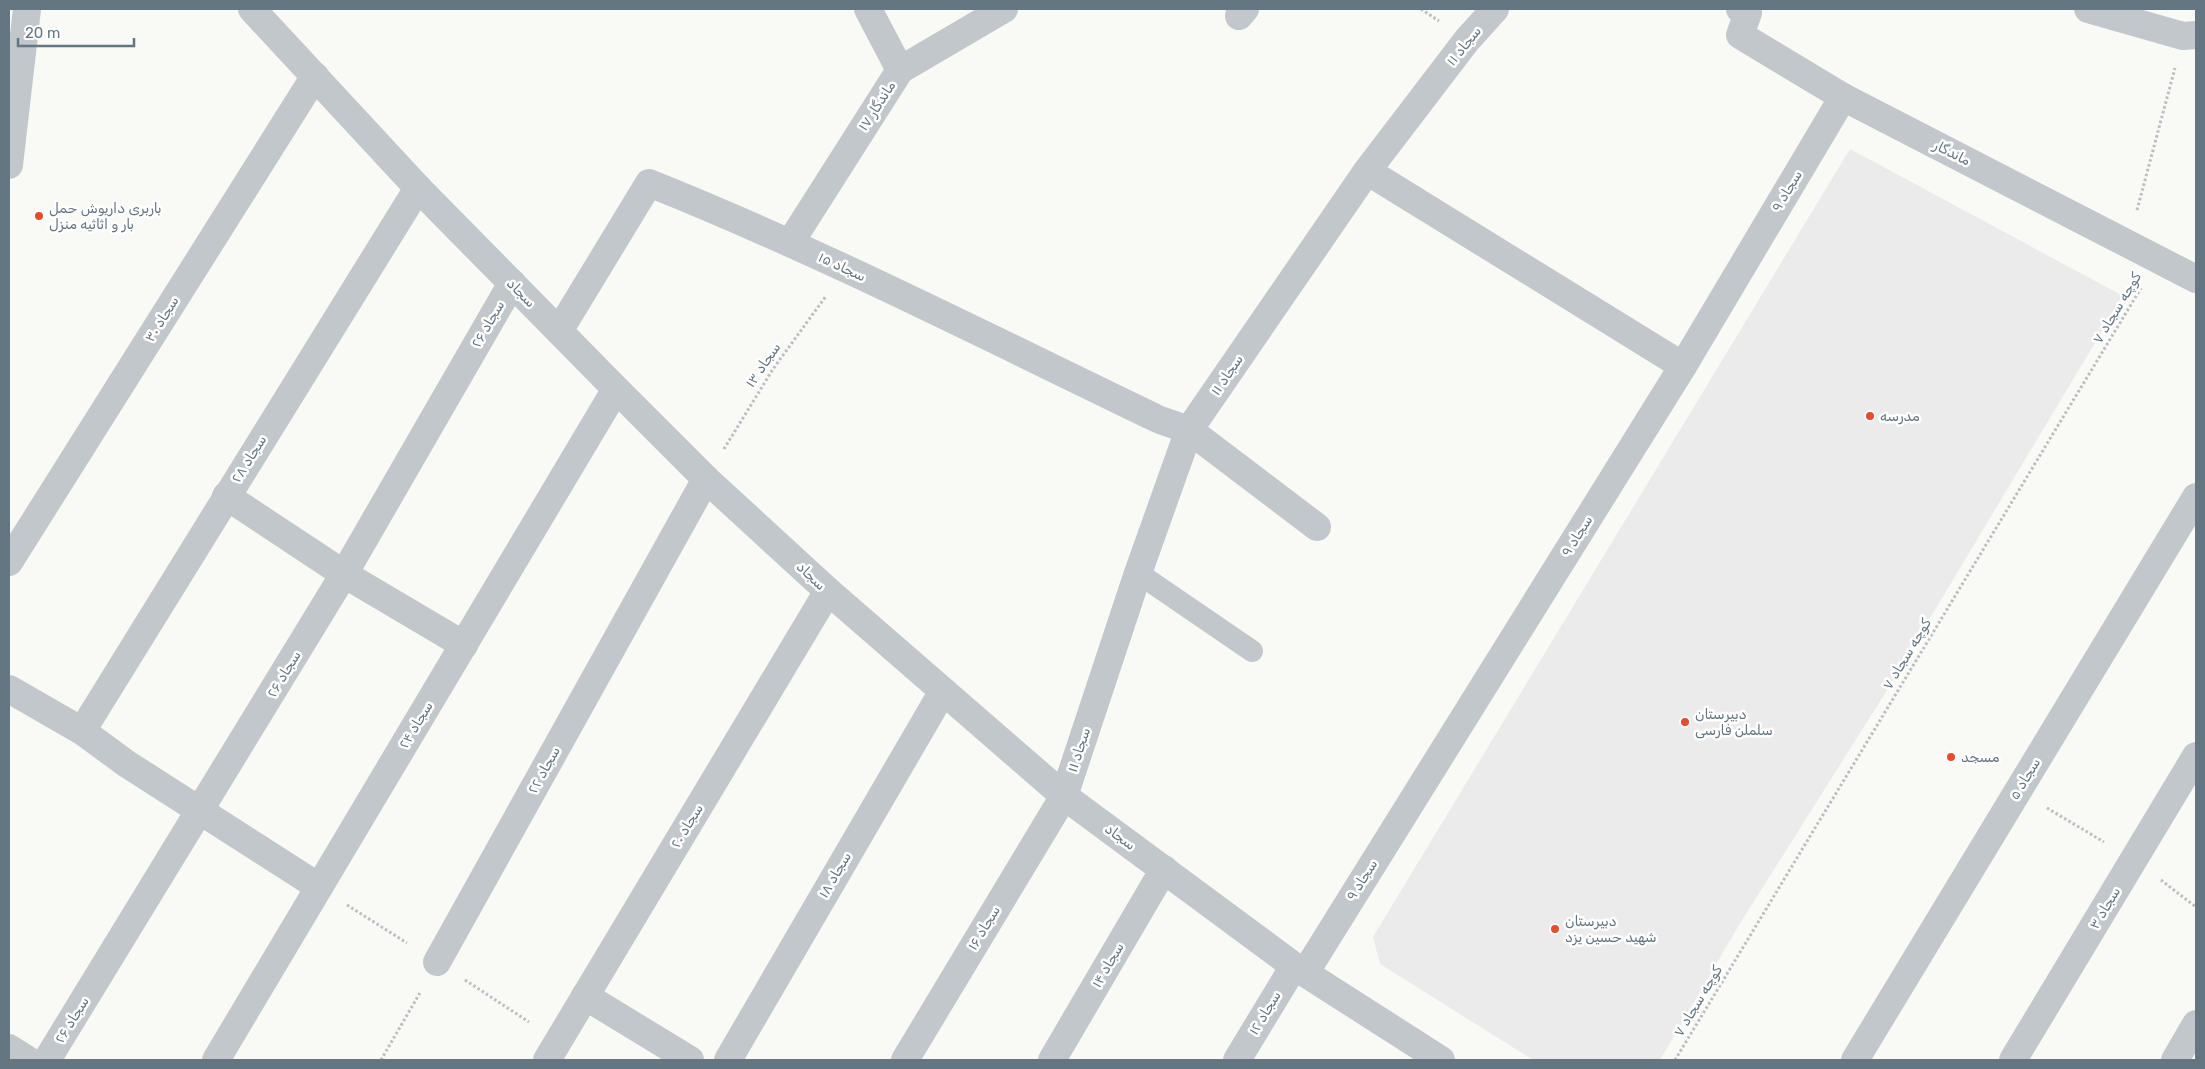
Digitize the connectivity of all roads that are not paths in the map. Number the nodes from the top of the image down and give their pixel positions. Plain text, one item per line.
1 (27, 9) edge
2 (252, 9) edge
3 (868, 9) edge
4 (1004, 9) edge
5 (1495, 9) edge
6 (1740, 9) edge
7 (2088, 9) edge
8 (2190, 36) edge
9 (900, 70) junction
10 (315, 76) junction
11 (1843, 97) junction
12 (9, 165) edge
13 (1367, 171) junction
14 (418, 188) junction
15 (790, 243) junction
16 (2196, 279) edge
17 (512, 283) junction
18 (559, 331) junction
19 (1683, 366) junction
20 (616, 389) junction
21 (1189, 430) junction
22 (706, 479) junction
23 (226, 496) junction
24 (2196, 497) edge
25 (1316, 527) dead end
26 (9, 562) edge
27 (1138, 573) junction
28 (344, 574) junction
29 (828, 591) junction
30 (464, 645) junction
31 (1252, 651) dead end
32 (9, 689) edge
33 (942, 691) junction
34 (82, 731) junction
35 (2196, 756) edge
36 (1064, 796) junction
37 (201, 811) junction
38 (1164, 869) junction
39 (320, 887) junction
40 (438, 962) road end
41 (1299, 970) junction
42 (585, 996) junction
43 (2196, 1024) edge
44 (9, 1048) edge
45 (28, 1060) edge
46 (47, 1060) edge
47 (216, 1060) edge
48 (546, 1060) edge
49 (690, 1060) edge
50 (728, 1060) edge
51 (905, 1060) edge
52 (1052, 1060) edge
53 (1237, 1060) edge
54 (1441, 1060) edge
55 (1855, 1060) edge
56 (2014, 1060) edge
57 (2174, 1060) edge

1 - 12 street
2 - 10 street, سجاد
3 - 9 street
4 - 9 street, ماندگار ۱۷
5 - 13 street, سجاد ۱۱
6 - 11 street, ماندگار
7 - 8 street
9 - 15 street, ماندگار ۱۷
10 - 14 street, سجاد
10 - 26 street, سجاد ۳۰
11 - 16 street, ماندگار
11 - 19 street, سجاد ۹
13 - 19 street
13 - 21 street, سجاد ۱۱
14 - 17 street, سجاد
14 - 23 street, سجاد ۲۸
15 - 18 street, سجاد ۱۵
15 - 21 street, سجاد ۱۵
17 - 18 street, سجاد
17 - 28 street, سجاد ۲۶
18 - 20 street, سجاد
19 - 41 street, سجاد ۹
20 - 22 street, سجاد
20 - 30 street, سجاد ۲۴
21 - 25 street, سجاد ۱۵
21 - 27 street, سجاد ۱۱
22 - 29 street, سجاد
22 - 40 street, سجاد ۲۲
23 - 28 street
23 - 34 street, سجاد ۲۸
24 - 55 street, سجاد ۵
27 - 31 lane
27 - 36 street, سجاد ۱۱
28 - 30 street
28 - 37 street, سجاد ۲۶
29 - 33 street, سجاد
29 - 42 street, سجاد ۲۰
30 - 39 street, سجاد ۲۴
32 - 34 street
33 - 36 street, سجاد
33 - 50 street, سجاد ۱۸
34 - 37 street
35 - 56 street, سجاد ۳
36 - 38 street, سجاد
36 - 51 street, سجاد ۱۶
37 - 39 street
37 - 46 street, سجاد ۲۶
38 - 41 street, سجاد
38 - 52 street, سجاد ۱۴
39 - 47 street, سجاد ۲۴
41 - 53 street, سجاد ۱۲
41 - 54 street, سجاد
42 - 48 street, سجاد ۲۰
42 - 49 street
43 - 57 street
44 - 45 street

